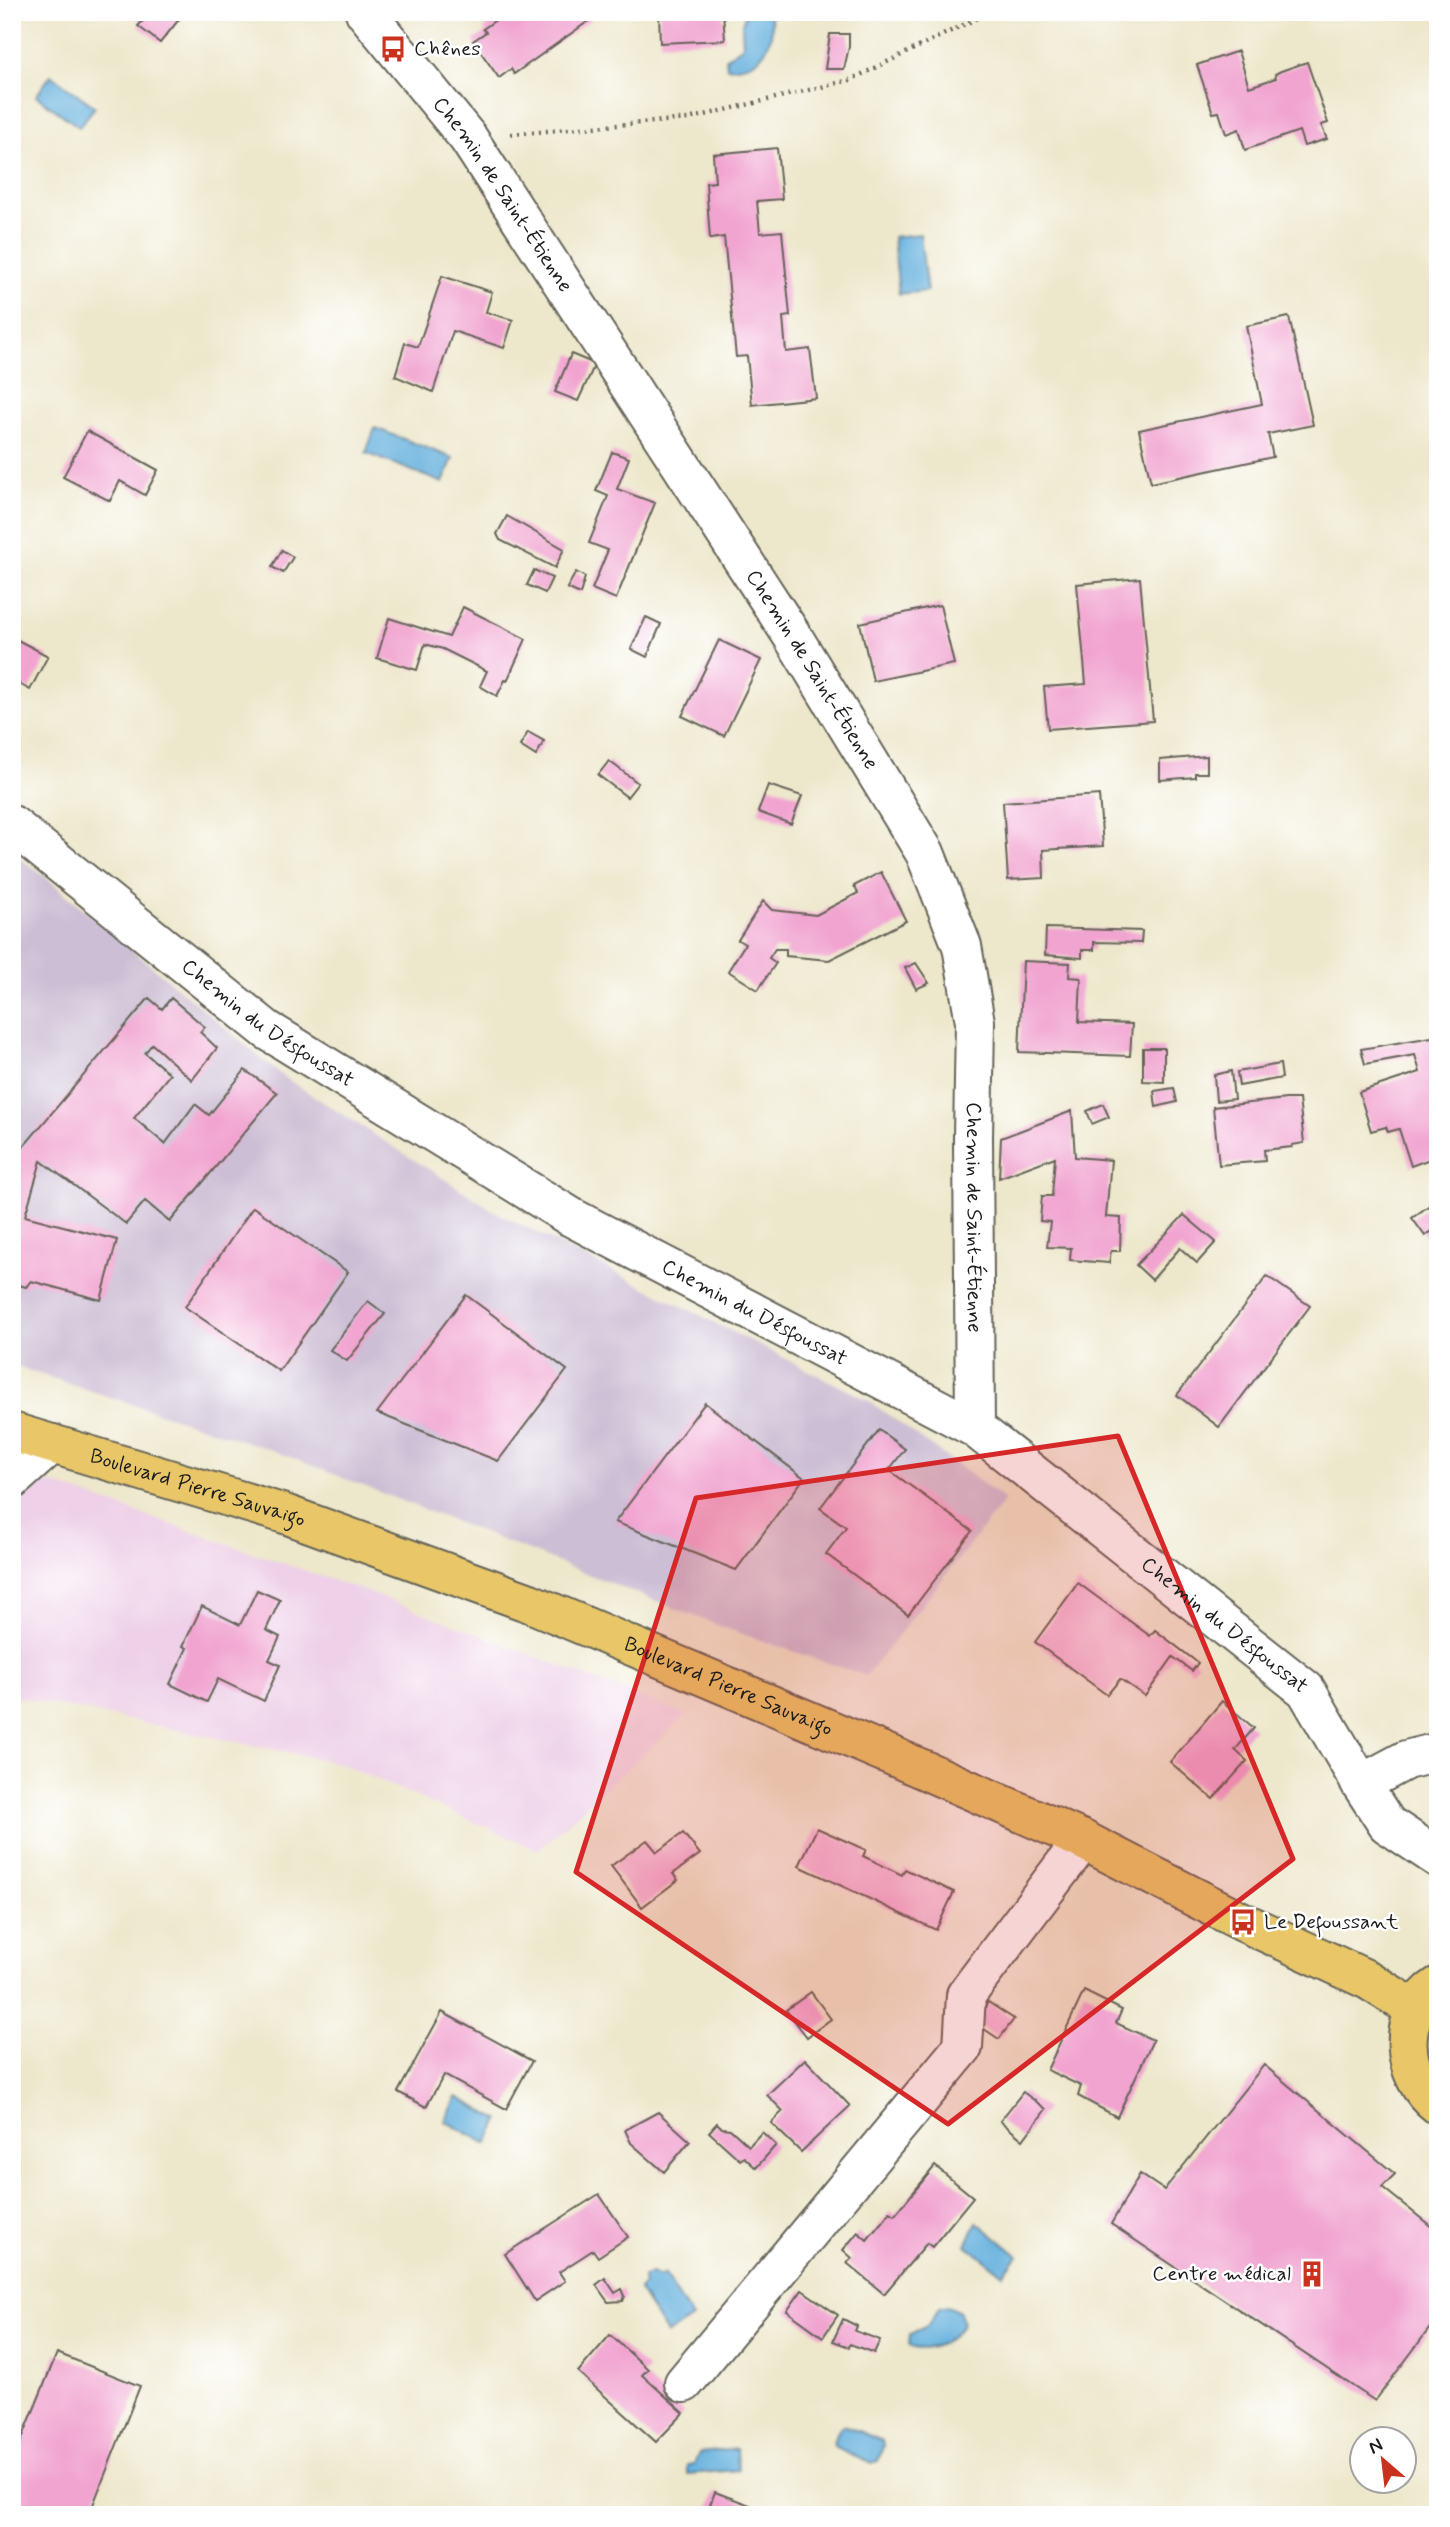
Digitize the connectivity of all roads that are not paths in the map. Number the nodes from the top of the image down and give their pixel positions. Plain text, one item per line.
1 (365, 12) edge
2 (12, 825) edge
3 (975, 1428) junction
4 (12, 1432) edge
5 (52, 1444) junction
6 (12, 1479) edge
7 (1438, 1752) edge
8 (1361, 1784) junction
9 (1083, 1840) junction
10 (1438, 1858) edge
11 (1427, 1998) edge
12 (1438, 2105) edge
13 (684, 2383) dead end

1 - 3 street, Chemin de Saint-Étienne
2 - 3 street, Chemin du Désfoussat
3 - 8 street, Chemin du Désfoussat
4 - 5 main road, Boulevard Pierre Sauvaigo
5 - 6 street
5 - 9 main road, Boulevard Pierre Sauvaigo
7 - 8 street
8 - 10 street, Chemin du Désfoussat
9 - 11 main road, Boulevard Pierre Sauvaigo
9 - 13 street
11 - 12 main road

